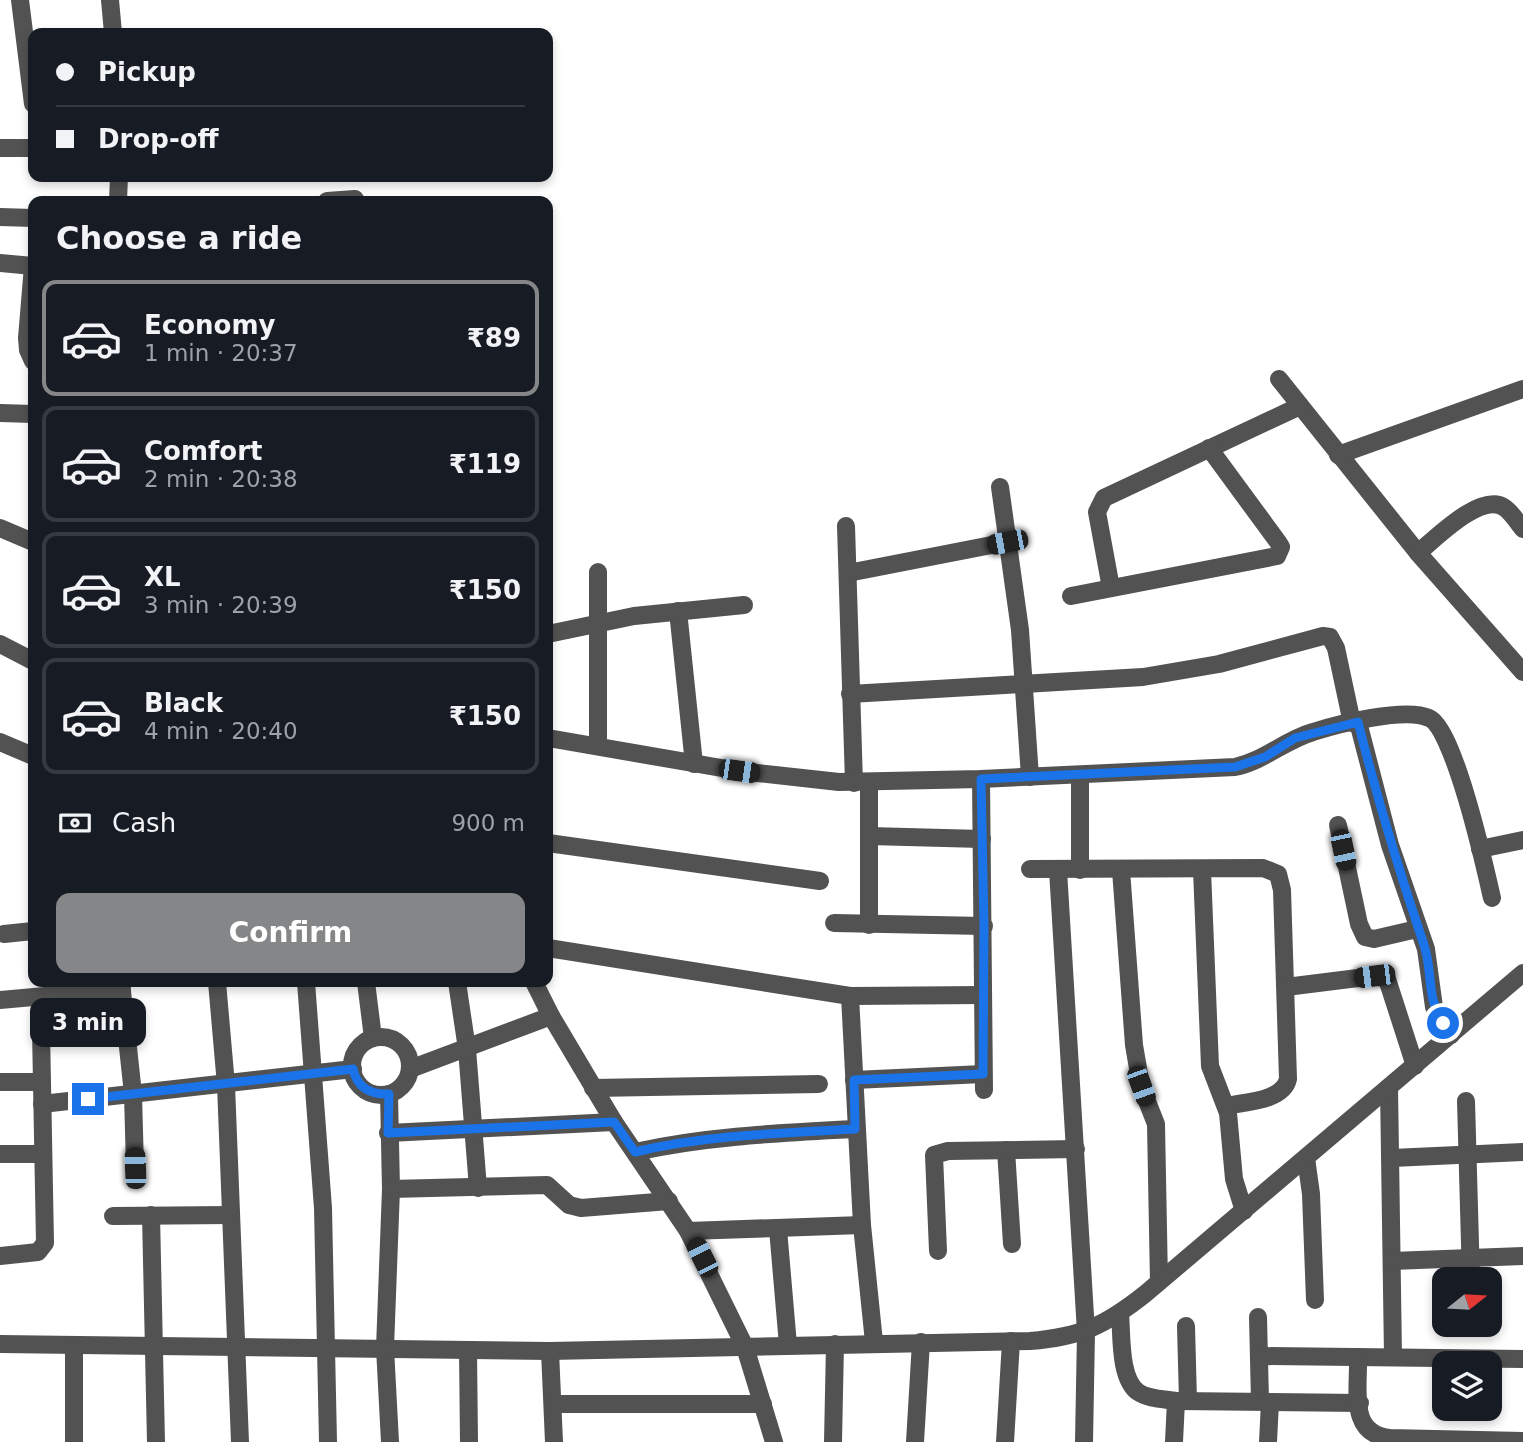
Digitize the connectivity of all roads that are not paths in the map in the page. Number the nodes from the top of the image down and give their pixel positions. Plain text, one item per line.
1 (20, 0) edge
2 (110, 0) edge
3 (113, 28) edge
4 (28, 64) edge
5 (0, 148) edge
6 (28, 148) edge
7 (0, 217) edge
8 (28, 218) edge
9 (0, 263) edge
10 (28, 266) edge
11 (28, 326) edge
12 (28, 352) edge
13 (1279, 379) dead end
14 (1523, 388) edge
15 (1300, 406) junction
16 (0, 413) edge
17 (28, 414) edge
18 (1209, 448) junction
19 (1338, 455) junction
20 (1000, 488) dead end
21 (846, 526) dead end
22 (0, 528) edge
23 (1523, 529) edge
24 (28, 540) edge
25 (1007, 542) junction
26 (1418, 553) junction
27 (598, 572) dead end
28 (848, 573) junction
29 (1111, 588) junction
30 (1071, 596) dead end
31 (744, 605) dead end
32 (678, 611) junction
33 (596, 626) junction
34 (553, 633) edge
35 (0, 644) edge
36 (28, 658) edge
37 (1523, 672) edge
38 (1026, 686) junction
39 (849, 694) junction
40 (1355, 723) junction
41 (553, 739) edge
42 (0, 742) edge
43 (597, 746) junction
44 (28, 754) edge
45 (694, 764) junction
46 (1080, 775) junction
47 (1030, 777) junction
48 (981, 779) junction
49 (861, 783) junction
50 (1338, 825) dead end
51 (869, 836) junction
52 (982, 839) junction
53 (1523, 840) edge
54 (553, 844) edge
55 (1480, 849) junction
56 (1030, 869) dead end
57 (1058, 870) junction
58 (1080, 870) junction
59 (1121, 870) junction
60 (1202, 870) junction
61 (820, 881) dead end
62 (1492, 898) dead end
63 (834, 923) dead end
64 (869, 925) junction
65 (984, 926) junction
66 (1417, 929) junction
67 (28, 932) edge
68 (4, 934) dead end
69 (553, 949) edge
70 (1523, 973) edge
71 (106, 987) edge
72 (122, 987) edge
73 (217, 987) edge
74 (306, 987) edge
75 (367, 987) edge
76 (458, 987) edge
77 (536, 987) edge
78 (1286, 987) junction
79 (983, 995) junction
80 (850, 996) junction
81 (0, 1000) edge
82 (551, 1016) junction
83 (41, 1030) dead end
84 (1451, 1035) junction
85 (373, 1038) junction
86 (467, 1049) junction
87 (1415, 1066) junction
88 (353, 1069) junction
89 (410, 1069) junction
90 (314, 1076) junction
91 (854, 1080) junction
92 (0, 1082) edge
93 (41, 1082) junction
94 (819, 1084) dead end
95 (226, 1085) junction
96 (1389, 1087) junction
97 (593, 1088) junction
98 (132, 1094) junction
99 (389, 1094) junction
100 (1466, 1101) dead end
101 (42, 1104) junction
102 (1226, 1106) junction
103 (614, 1122) junction
104 (855, 1129) junction
105 (473, 1131) junction
106 (388, 1133) junction
107 (1076, 1149) junction
108 (1006, 1150) junction
109 (635, 1152) junction
110 (1523, 1152) edge
111 (0, 1154) edge
112 (43, 1154) junction
113 (1468, 1154) junction
114 (1306, 1158) junction
115 (1392, 1158) junction
116 (135, 1168) dead end
117 (478, 1188) junction
118 (390, 1189) junction
119 (669, 1200) junction
120 (1244, 1211) junction
121 (151, 1215) junction
122 (231, 1215) junction
123 (113, 1216) dead end
124 (862, 1225) junction
125 (778, 1229) junction
126 (688, 1231) junction
127 (1012, 1244) dead end
128 (938, 1251) dead end
129 (0, 1256) edge
130 (1523, 1256) edge
131 (1471, 1257) junction
132 (1392, 1261) junction
133 (1471, 1267) edge
134 (1159, 1282) junction
135 (1315, 1300) dead end
136 (1120, 1314) junction
137 (1258, 1317) dead end
138 (1186, 1326) dead end
139 (1086, 1332) junction
140 (1011, 1341) junction
141 (874, 1342) junction
142 (920, 1342) junction
143 (0, 1344) edge
144 (835, 1344) junction
145 (74, 1345) junction
146 (788, 1345) junction
147 (153, 1346) junction
148 (236, 1347) junction
149 (745, 1347) junction
150 (326, 1348) junction
151 (385, 1348) junction
152 (468, 1350) junction
153 (550, 1351) junction
154 (1260, 1356) junction
155 (1393, 1356) junction
156 (1358, 1357) junction
157 (1523, 1359) edge
158 (1182, 1401) junction
159 (1265, 1401) junction
160 (1360, 1403) junction
161 (554, 1404) junction
162 (763, 1404) junction
163 (1523, 1441) edge
164 (74, 1442) edge
165 (156, 1442) edge
166 (240, 1442) edge
167 (328, 1442) edge
168 (390, 1442) edge
169 (469, 1442) edge
170 (554, 1442) edge
171 (774, 1442) edge
172 (834, 1442) edge
173 (915, 1442) edge
174 (1005, 1442) edge
175 (1084, 1442) edge
176 (1174, 1442) edge
177 (1268, 1442) edge

1 - 4 street
2 - 3 street
5 - 6 street
7 - 8 street
9 - 10 street
11 - 12 street
13 - 15 street
14 - 19 street
15 - 18 street
15 - 19 street
16 - 17 street
18 - 29 street
18 - 29 street
19 - 26 street
20 - 25 street
21 - 28 street
22 - 24 street
23 - 26 street
25 - 28 street
25 - 38 street
26 - 37 street
27 - 33 street
28 - 39 street
29 - 30 street
31 - 32 street
32 - 33 street
32 - 45 street
33 - 34 street
33 - 43 street
35 - 36 street
38 - 39 street
38 - 40 street
38 - 47 street
39 - 49 street
40 - 46 street
40 - 55 street
40 - 66 street
41 - 43 street
42 - 44 street
43 - 45 street
45 - 49 street
46 - 47 street
46 - 58 street
47 - 48 street
48 - 49 street
48 - 52 street
49 - 51 street
50 - 66 street
51 - 52 street
51 - 64 street
52 - 65 street
53 - 55 street
54 - 61 street
55 - 62 street
56 - 57 street
57 - 58 street
57 - 107 street
58 - 59 street
59 - 60 street
59 - 134 street
60 - 78 street
60 - 102 street
63 - 64 street
64 - 65 street
65 - 79 street
66 - 84 street
67 - 68 street
69 - 80 street
70 - 84 street
71 - 81 street
72 - 98 street
73 - 95 street
74 - 90 street
75 - 85 street
76 - 86 street
77 - 82 street
78 - 87 street
78 - 102 street
79 - 80 street
79 - 91 street
80 - 91 street
82 - 86 street
82 - 97 street
83 - 93 street
84 - 87 street
85 - 88 street
85 - 89 street
86 - 89 street
86 - 105 street
87 - 96 street
88 - 90 street
88 - 99 street
89 - 99 street
90 - 95 street
90 - 150 street
91 - 104 street
92 - 93 street
93 - 101 street
94 - 97 street
95 - 98 street
95 - 122 street
96 - 114 street
96 - 115 street
97 - 103 street
98 - 101 street
98 - 116 street
99 - 106 street
100 - 113 street
101 - 112 street
102 - 120 street
103 - 105 street
103 - 109 street
104 - 109 street
104 - 124 street
105 - 106 street
105 - 117 street
106 - 118 street
107 - 108 street
107 - 139 street
108 - 127 street
108 - 128 street
109 - 119 street
110 - 113 street
111 - 112 street
112 - 129 street
113 - 115 street
113 - 131 street
114 - 120 street
114 - 135 street
115 - 132 street
117 - 118 street
117 - 119 street
118 - 151 street
119 - 126 street
120 - 134 street
121 - 122 street
121 - 123 street
121 - 147 street
122 - 148 street
124 - 125 street
124 - 141 street
125 - 126 street
125 - 146 street
126 - 149 street
130 - 131 street
131 - 132 street
131 - 133 street
132 - 155 street
134 - 136 street
136 - 139 street
136 - 158 street
137 - 154 street
138 - 158 street
139 - 140 street
139 - 175 street
140 - 142 street
140 - 174 street
141 - 142 street
141 - 144 street
142 - 173 street
143 - 145 street
144 - 146 street
144 - 172 street
145 - 147 street
145 - 164 street
146 - 149 street
147 - 148 street
147 - 165 street
148 - 150 street
148 - 166 street
149 - 153 street
149 - 162 street
150 - 151 street
150 - 167 street
151 - 152 street
151 - 168 street
152 - 153 street
152 - 169 street
153 - 161 street
154 - 156 street
154 - 159 street
155 - 156 street
155 - 157 street
156 - 160 street
158 - 159 street
158 - 176 street
159 - 160 street
159 - 177 street
160 - 163 street
161 - 162 street
161 - 170 street
162 - 171 street

